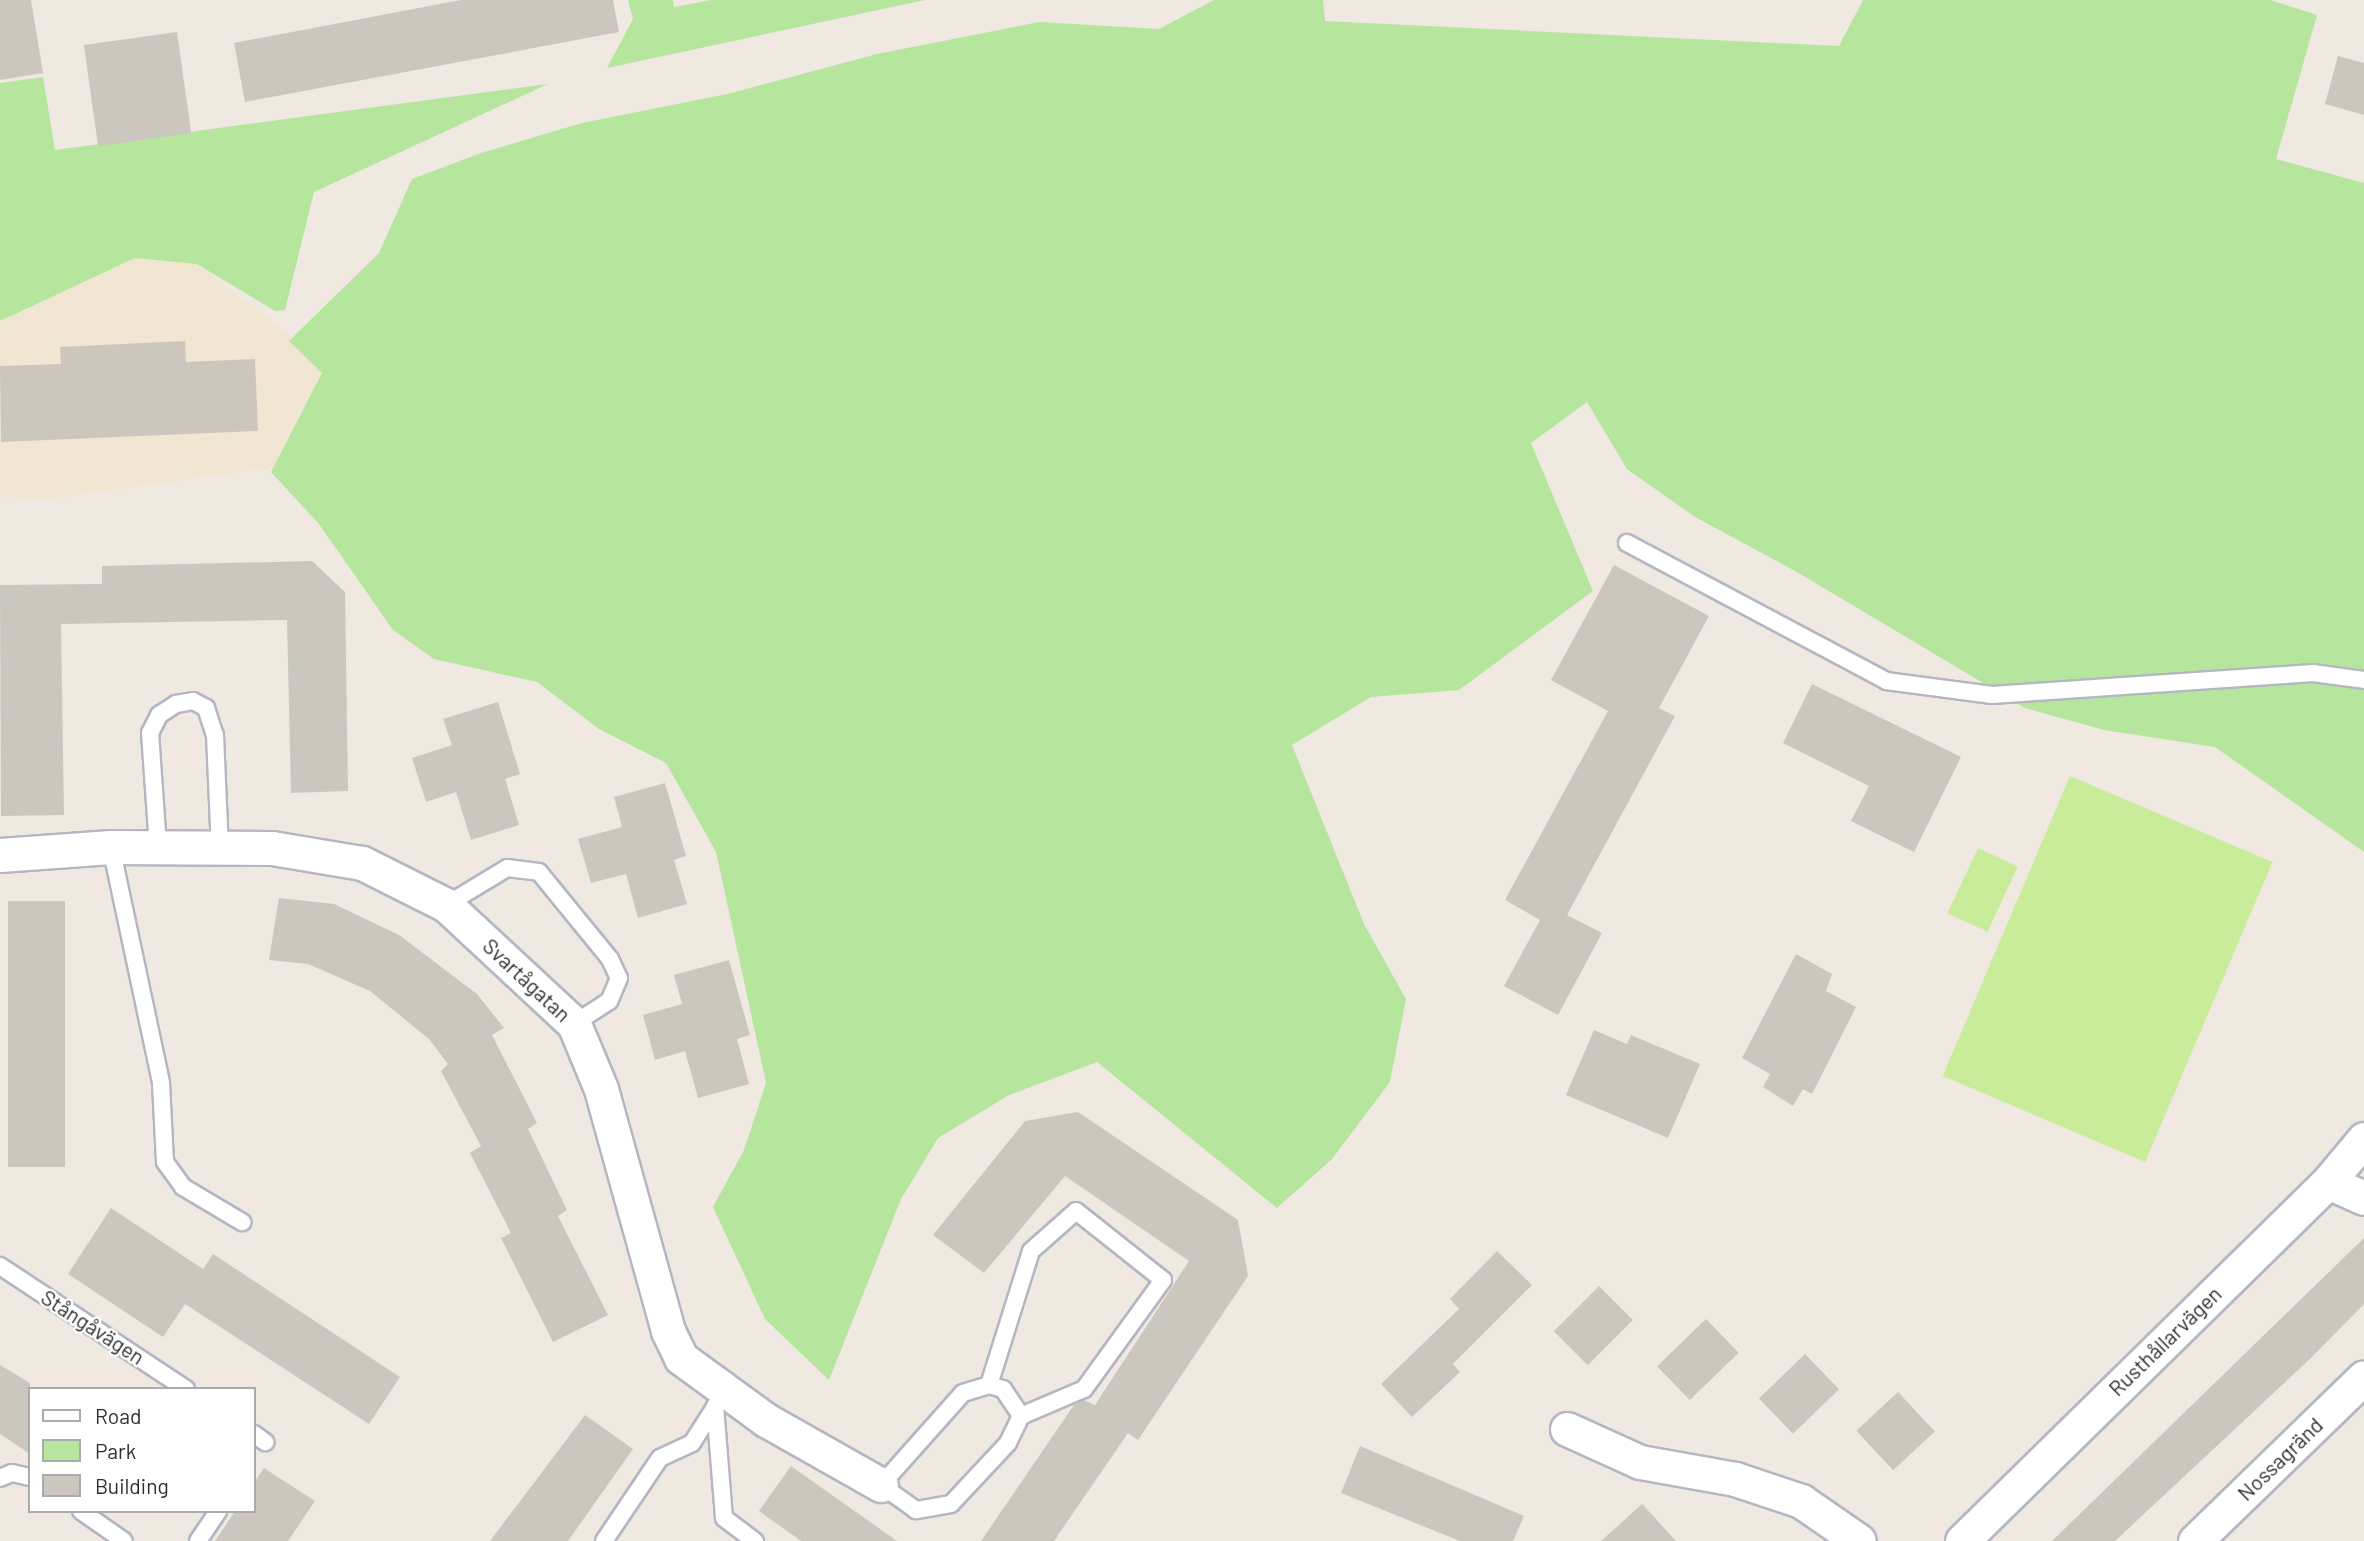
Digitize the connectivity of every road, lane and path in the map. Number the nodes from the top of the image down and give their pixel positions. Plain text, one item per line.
1 (1627, 543) dead end
2 (2364, 680) edge
3 (111, 847) junction
4 (158, 847) junction
5 (220, 848) junction
6 (0, 855) edge
7 (446, 905) junction
8 (574, 1024) junction
9 (2364, 1139) edge
10 (2328, 1182) junction
11 (2364, 1198) edge
12 (242, 1222) dead end
13 (0, 1266) edge
14 (2364, 1377) edge
15 (989, 1385) junction
16 (183, 1387) edge
17 (714, 1394) junction
18 (1021, 1416) junction
19 (1567, 1429) dead end
20 (28, 1477) edge
21 (0, 1478) edge
22 (881, 1485) junction
23 (84, 1513) edge
24 (217, 1513) edge
25 (124, 1541) edge
26 (198, 1541) edge
27 (604, 1541) edge
28 (755, 1541) edge
29 (1859, 1541) edge
30 (1962, 1541) edge
31 (2195, 1541) edge

1 - 2 lane
3 - 4 street, Svartågatan
3 - 6 street, Svartågatan
3 - 12 lane
4 - 5 street, Svartågatan
4 - 5 lane
5 - 7 street, Svartågatan
7 - 8 street, Svartågatan
7 - 8 lane
8 - 17 street, Svartågatan
9 - 10 street, Rusthållarvägen
10 - 11 street
10 - 30 street, Rusthållarvägen
13 - 16 lane, Stångåvägen
14 - 31 street, Nossagränd
15 - 18 lane
15 - 18 lane
15 - 22 lane
17 - 22 street, Svartågatan
17 - 27 lane
17 - 28 lane
18 - 22 lane
19 - 29 street
20 - 21 lane
23 - 25 lane
24 - 26 lane

